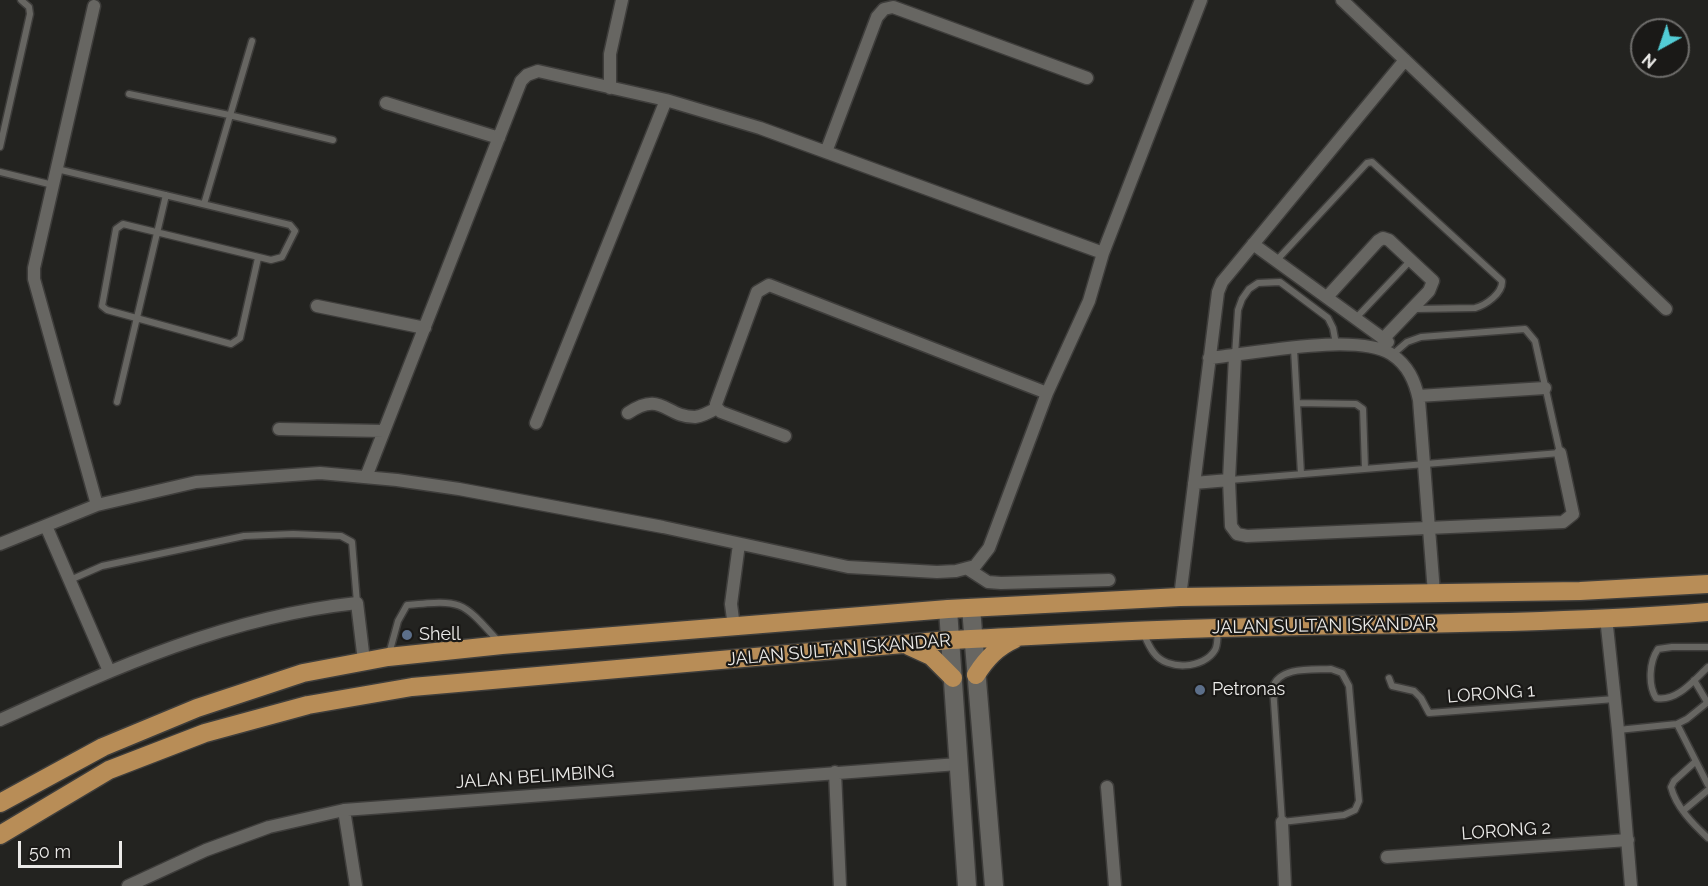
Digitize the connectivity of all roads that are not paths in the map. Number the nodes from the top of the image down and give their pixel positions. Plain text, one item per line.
1 (21, 0) edge
2 (622, 0) edge
3 (1201, 0) edge
4 (1342, 0) edge
5 (880, 5) edge
6 (94, 6) dead end
7 (252, 40) dead end
8 (1404, 60) junction
9 (1087, 78) dead end
10 (610, 88) junction
11 (129, 94) dead end
12 (666, 100) junction
13 (386, 103) dead end
14 (229, 115) junction
15 (499, 138) junction
16 (333, 140) dead end
17 (0, 147) edge
18 (826, 152) junction
19 (57, 169) junction
20 (0, 172) edge
21 (53, 184) junction
22 (166, 195) junction
23 (204, 204) junction
24 (157, 232) junction
25 (1253, 244) junction
26 (1103, 253) junction
27 (258, 258) junction
28 (1411, 260) junction
29 (1276, 261) junction
30 (1327, 297) junction
31 (317, 306) dead end
32 (1412, 309) junction
33 (1666, 309) dead end
34 (1356, 318) junction
35 (138, 319) junction
36 (425, 328) junction
37 (1384, 338) junction
38 (1336, 344) junction
39 (1294, 349) junction
40 (1392, 355) junction
41 (1235, 356) junction
42 (1209, 358) junction
43 (1545, 388) junction
44 (1047, 393) junction
45 (1418, 396) junction
46 (117, 402) dead end
47 (1297, 403) junction
48 (717, 408) junction
49 (628, 413) dead end
50 (536, 423) dead end
51 (279, 429) dead end
52 (384, 431) junction
53 (785, 436) dead end
54 (1560, 453) junction
55 (1422, 464) junction
56 (1365, 469) junction
57 (1301, 474) junction
58 (366, 477) junction
59 (1229, 480) junction
60 (1194, 483) junction
61 (97, 506) junction
62 (46, 526) junction
63 (1428, 527) junction
64 (0, 544) edge
65 (739, 544) junction
66 (968, 569) junction
67 (70, 580) junction
68 (1109, 580) dead end
69 (1708, 584) edge
70 (1434, 593) junction
71 (1180, 597) junction
72 (357, 603) junction
73 (970, 608) junction
74 (948, 609) junction
75 (1708, 612) edge
76 (1606, 617) junction
77 (734, 627) junction
78 (1218, 628) junction
79 (1142, 631) junction
80 (1022, 636) junction
81 (972, 639) junction
82 (949, 640) junction
83 (904, 644) junction
84 (502, 645) junction
85 (1708, 647) edge
86 (388, 657) junction
87 (364, 661) junction
88 (1708, 667) edge
89 (109, 671) junction
90 (976, 675) junction
91 (953, 678) junction
92 (1389, 678) dead end
93 (1694, 680) junction
94 (1615, 699) junction
95 (1708, 702) edge
96 (0, 720) edge
97 (1677, 724) junction
98 (1618, 730) junction
99 (1695, 762) junction
100 (958, 764) junction
101 (835, 772) junction
102 (1708, 785) edge
103 (1107, 787) dead end
104 (1708, 790) edge
105 (9, 793) edge
106 (0, 804) edge
107 (344, 810) junction
108 (1683, 811) junction
109 (1282, 822) junction
110 (0, 836) edge
111 (1708, 837) edge
112 (1628, 840) junction
113 (1387, 857) dead end
114 (128, 886) edge
115 (357, 886) edge
116 (840, 886) edge
117 (967, 886) edge
118 (994, 886) edge
119 (1115, 886) edge
120 (1285, 886) edge
121 (1631, 886) edge

1 - 17 lane
2 - 10 street
3 - 26 street
4 - 8 street
5 - 9 street
5 - 18 street
6 - 19 street
7 - 14 lane
8 - 25 street
8 - 33 street
10 - 12 street
10 - 15 street
11 - 14 lane
12 - 18 street
12 - 50 street
13 - 15 street
14 - 16 lane
14 - 23 lane
15 - 36 street
18 - 26 street
19 - 21 street
19 - 22 lane
20 - 21 lane
21 - 61 street
22 - 23 lane
22 - 24 lane
23 - 27 lane
24 - 27 lane
24 - 35 lane
24 - 35 lane
25 - 29 street
25 - 42 street
26 - 44 street
27 - 35 lane
28 - 30 street
28 - 32 street
28 - 34 lane
29 - 30 street
29 - 32 lane
30 - 34 street
31 - 36 street
32 - 37 street
34 - 37 street
35 - 46 lane
36 - 52 street
37 - 40 street
38 - 39 street
38 - 40 street
38 - 41 lane
39 - 41 street
39 - 47 lane
40 - 43 lane
40 - 45 street
41 - 42 street
41 - 59 street
42 - 60 street
43 - 45 street
43 - 54 lane
44 - 48 street
44 - 66 street
45 - 55 street
47 - 56 lane
47 - 57 lane
48 - 49 street
48 - 53 street
51 - 52 street
52 - 58 street
54 - 55 lane
54 - 63 street
55 - 56 lane
55 - 63 street
56 - 57 lane
57 - 59 lane
58 - 61 street
58 - 65 street
59 - 60 street
59 - 63 street
60 - 71 street
61 - 62 street
62 - 64 street
62 - 67 street
63 - 70 street
65 - 66 street
65 - 77 street
66 - 68 street
67 - 72 lane
67 - 89 street
69 - 70 main road, JALAN SULTAN ISKANDAR
70 - 71 main road, JALAN SULTAN ISKANDAR
71 - 73 main road, JALAN SULTAN ISKANDAR
72 - 87 street
72 - 89 street
73 - 74 main road, JALAN SULTAN ISKANDAR
73 - 81 street
74 - 77 main road, JALAN SULTAN ISKANDAR
74 - 82 street
75 - 76 main road, JALAN SULTAN ISKANDAR
76 - 78 main road, JALAN SULTAN ISKANDAR
76 - 94 street
77 - 84 main road, JALAN SULTAN ISKANDAR
78 - 79 main road, JALAN SULTAN ISKANDAR
78 - 79 lane
79 - 80 main road, JALAN SULTAN ISKANDAR
80 - 81 main road, JALAN SULTAN ISKANDAR
80 - 90 main road
81 - 82 main road, JALAN SULTAN ISKANDAR
81 - 90 street
82 - 83 main road, JALAN SULTAN ISKANDAR
82 - 91 street
83 - 91 main road
83 - 110 main road, JALAN SULTAN ISKANDAR
84 - 86 main road, JALAN SULTAN ISKANDAR
84 - 86 lane
85 - 93 lane
86 - 87 main road, JALAN SULTAN ISKANDAR
87 - 105 main road, JALAN SULTAN ISKANDAR
88 - 93 lane
89 - 96 street
90 - 118 street
91 - 100 street
92 - 94 lane, LORONG 1
93 - 95 lane
94 - 98 street
95 - 97 lane
97 - 98 lane
97 - 99 lane
98 - 112 street
99 - 102 lane
99 - 108 lane
100 - 101 street, JALAN BELIMBING
100 - 117 street
101 - 107 street, JALAN BELIMBING
101 - 116 street
103 - 119 street
104 - 108 lane
105 - 106 main road, JALAN SULTAN ISKANDAR
107 - 114 street, JALAN BELIMBING
107 - 115 street
108 - 111 lane
109 - 109 lane
109 - 120 street
112 - 113 street, LORONG 2
112 - 121 street

